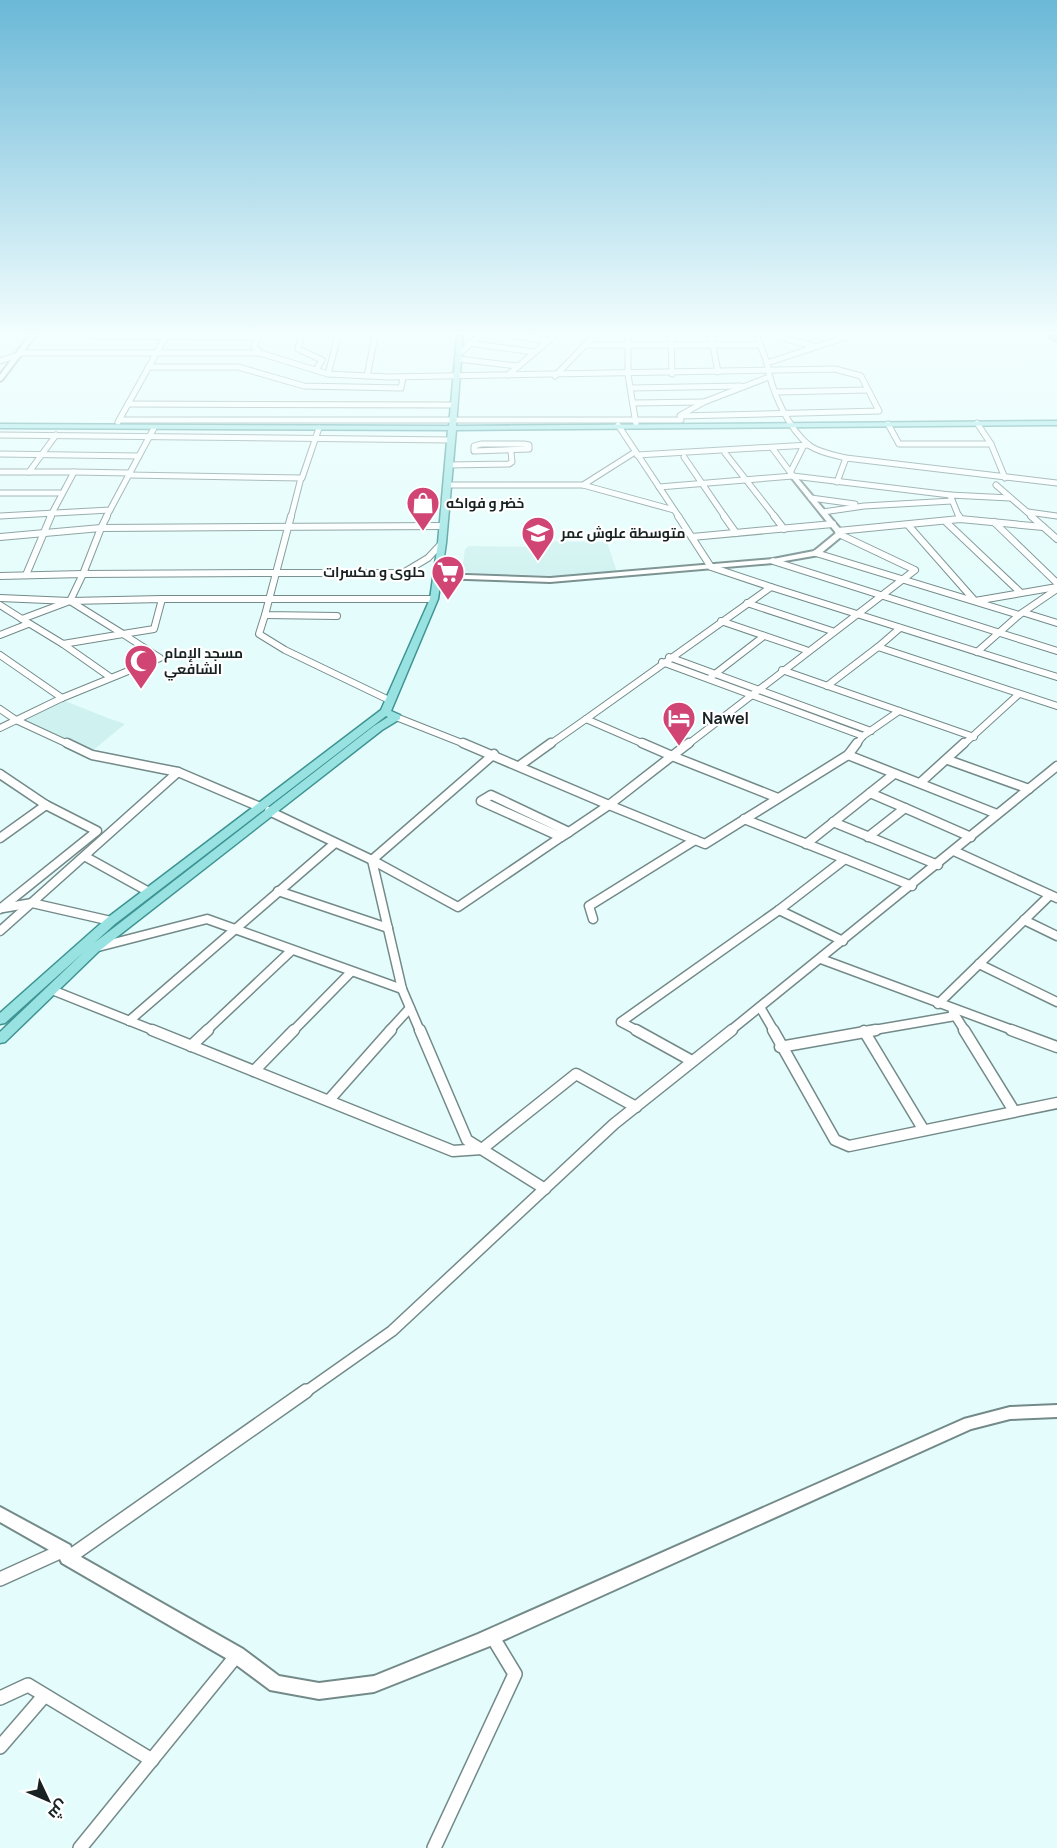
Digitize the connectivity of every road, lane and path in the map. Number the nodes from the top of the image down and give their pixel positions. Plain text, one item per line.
1 (109, 422) edge
2 (131, 422) edge
3 (450, 422) edge
4 (629, 422) edge
5 (635, 422) edge
6 (748, 422) edge
7 (792, 422) edge
8 (831, 422) edge
9 (1007, 422) edge
10 (977, 423) junction
11 (888, 424) junction
12 (0, 425) edge
13 (618, 426) junction
14 (154, 428) junction
15 (319, 428) junction
16 (450, 428) junction
17 (0, 435) edge
18 (56, 435) junction
19 (150, 436) junction
20 (317, 438) junction
21 (991, 444) junction
22 (810, 445) junction
23 (802, 447) junction
24 (773, 449) junction
25 (511, 452) junction
26 (725, 453) junction
27 (0, 454) edge
28 (41, 454) junction
29 (139, 456) junction
30 (638, 456) junction
31 (684, 457) junction
32 (846, 459) junction
33 (448, 465) junction
34 (0, 472) edge
35 (29, 472) junction
36 (74, 472) junction
37 (792, 473) junction
38 (129, 474) junction
39 (974, 474) junction
40 (301, 478) junction
41 (1005, 478) junction
42 (744, 480) junction
43 (1016, 480) junction
44 (837, 482) junction
45 (701, 483) junction
46 (1057, 483) edge
47 (583, 484) junction
48 (447, 485) junction
49 (996, 485) junction
50 (659, 487) junction
51 (0, 493) edge
52 (60, 493) junction
53 (811, 498) junction
54 (951, 498) junction
55 (1010, 498) junction
56 (864, 506) junction
57 (110, 510) junction
58 (674, 510) junction
59 (823, 512) junction
60 (1028, 512) junction
61 (51, 513) junction
62 (0, 516) edge
63 (1057, 516) edge
64 (960, 519) junction
65 (946, 522) junction
66 (994, 522) junction
67 (908, 525) junction
68 (444, 526) junction
69 (290, 527) junction
70 (1042, 527) junction
71 (101, 528) junction
72 (784, 529) junction
73 (837, 530) junction
74 (46, 533) junction
75 (736, 533) junction
76 (0, 537) edge
77 (692, 537) junction
78 (1057, 539) edge
79 (442, 543) junction
80 (816, 553) junction
81 (773, 561) junction
82 (711, 567) junction
83 (915, 570) junction
84 (276, 573) junction
85 (83, 574) junction
86 (0, 576) edge
87 (26, 576) junction
88 (438, 576) junction
89 (901, 579) junction
90 (771, 586) junction
91 (1057, 586) edge
92 (934, 587) junction
93 (1020, 592) junction
94 (879, 597) junction
95 (0, 598) edge
96 (162, 599) junction
97 (434, 599) junction
98 (268, 600) junction
99 (70, 601) junction
100 (975, 601) junction
101 (747, 603) junction
102 (0, 605) edge
103 (857, 614) junction
104 (1022, 614) junction
105 (265, 615) junction
106 (337, 616) dead end
107 (721, 621) junction
108 (25, 622) junction
109 (1057, 623) edge
110 (900, 628) junction
111 (832, 632) junction
112 (123, 634) junction
113 (999, 634) junction
114 (0, 635) edge
115 (764, 636) junction
116 (63, 644) junction
117 (878, 647) junction
118 (806, 650) junction
119 (1057, 651) edge
120 (977, 652) junction
121 (0, 655) edge
122 (665, 660) junction
123 (782, 670) junction
124 (110, 677) junction
125 (711, 677) junction
126 (1057, 677) edge
127 (827, 686) junction
128 (754, 693) junction
129 (1019, 694) junction
130 (62, 698) junction
131 (1057, 706) edge
132 (0, 709) edge
133 (390, 710) junction
134 (899, 711) junction
135 (586, 719) junction
136 (16, 720) junction
137 (0, 728) edge
138 (867, 734) junction
139 (974, 736) junction
140 (494, 754) junction
141 (848, 755) junction
142 (672, 756) junction
143 (948, 760) junction
144 (519, 766) junction
145 (1057, 766) edge
146 (178, 772) junction
147 (0, 774) edge
148 (894, 774) junction
149 (920, 783) junction
150 (1029, 789) junction
151 (870, 793) junction
152 (778, 798) junction
153 (46, 805) junction
154 (609, 805) junction
155 (905, 808) junction
156 (265, 809) junction
157 (997, 814) junction
158 (744, 819) junction
159 (833, 822) junction
160 (97, 831) junction
161 (569, 831) junction
162 (109, 836) junction
163 (561, 837) junction
164 (868, 837) junction
165 (971, 837) junction
166 (0, 838) edge
167 (695, 840) junction
168 (335, 843) junction
169 (806, 844) junction
170 (954, 851) junction
171 (86, 857) junction
172 (845, 859) junction
173 (372, 860) junction
174 (938, 865) junction
175 (912, 886) junction
176 (278, 891) junction
177 (149, 892) junction
178 (1053, 897) edge
179 (32, 903) junction
180 (0, 909) edge
181 (779, 910) junction
182 (593, 919) dead end
183 (1024, 920) junction
184 (111, 921) junction
185 (234, 928) junction
186 (388, 928) junction
187 (0, 931) edge
188 (1057, 936) edge
189 (843, 941) junction
190 (95, 948) junction
191 (292, 950) junction
192 (821, 959) junction
193 (979, 964) junction
194 (351, 972) junction
195 (402, 988) junction
196 (52, 990) junction
197 (1057, 1002) edge
198 (938, 1004) junction
199 (760, 1007) junction
200 (410, 1008) junction
201 (953, 1012) junction
202 (0, 1020) edge
203 (129, 1021) junction
204 (864, 1031) junction
205 (0, 1040) edge
206 (191, 1046) junction
207 (780, 1047) junction
208 (1057, 1047) edge
209 (692, 1061) junction
210 (254, 1071) junction
211 (329, 1100) junction
212 (1057, 1103) edge
213 (636, 1107) junction
214 (1014, 1111) junction
215 (923, 1129) junction
216 (482, 1149) junction
217 (545, 1189) junction
218 (1057, 1411) edge
219 (0, 1514) edge
220 (66, 1554) junction
221 (0, 1579) edge
222 (492, 1636) junction
223 (237, 1655) junction
224 (44, 1696) junction
225 (0, 1698) edge
226 (0, 1747) edge
227 (152, 1760) junction
228 (80, 1848) edge
229 (434, 1848) edge

1 - 12 main road
2 - 16 main road
3 - 16 main road
4 - 16 street
5 - 13 main road
6 - 13 main road
7 - 22 street
8 - 11 main road
9 - 10 main road
10 - 11 main road
10 - 21 street
11 - 21 street
12 - 14 main road
13 - 16 main road
13 - 30 street
14 - 15 main road
14 - 19 street
15 - 16 main road
15 - 20 street
16 - 20 street
16 - 33 main road
17 - 18 street
18 - 19 street
18 - 28 street
19 - 20 street
19 - 29 street
20 - 40 street
21 - 41 street
22 - 23 street
22 - 30 street
22 - 32 street
23 - 24 street
23 - 37 street
24 - 26 street
24 - 37 street
25 - 25 street
25 - 33 street
26 - 31 street
26 - 42 street
27 - 28 street
28 - 29 street
28 - 35 street
29 - 38 street
30 - 31 street
30 - 47 street
30 - 50 street
31 - 45 street
32 - 39 street
32 - 44 street
33 - 48 main road
34 - 35 street
35 - 36 street
36 - 38 street
36 - 52 street
37 - 42 street
37 - 44 street
37 - 53 street
38 - 40 street
38 - 57 street
39 - 41 street
39 - 49 street
40 - 69 street
41 - 43 street
42 - 45 street
42 - 72 street
43 - 46 street
43 - 49 street
44 - 54 street
45 - 50 street
45 - 75 street
47 - 48 street
47 - 58 street
48 - 68 main road
49 - 55 street
50 - 58 street
51 - 52 street
52 - 61 street
53 - 56 street
53 - 59 street
54 - 55 street
54 - 56 street
54 - 64 street
55 - 60 street
56 - 59 street
57 - 61 street
57 - 71 street
58 - 77 street
59 - 73 street
60 - 63 street
60 - 70 street
61 - 62 street
61 - 74 street
64 - 65 street
64 - 66 street
65 - 67 street
65 - 93 street
66 - 70 street
66 - 91 street
67 - 73 street
67 - 100 street
68 - 69 street
68 - 79 main road
69 - 71 street
69 - 84 street
70 - 78 street
71 - 74 street
71 - 85 street
72 - 73 street
72 - 75 street
73 - 80 street
73 - 83 street
74 - 76 street
74 - 87 street
75 - 77 street
77 - 82 street
79 - 84 street
79 - 88 main road
80 - 81 street
80 - 89 street
81 - 82 street
81 - 94 street
82 - 88 street
82 - 90 street
83 - 89 street
83 - 92 street
84 - 85 street
84 - 98 street
85 - 87 street
85 - 99 street
86 - 87 street
88 - 97 main road
89 - 92 street
89 - 94 street
90 - 101 street
90 - 103 street
91 - 93 street
91 - 104 street
92 - 100 street
93 - 100 street
94 - 103 street
94 - 113 street
95 - 99 street
96 - 98 street
96 - 99 street
96 - 112 street
97 - 98 street
97 - 133 main road
98 - 105 street
99 - 108 street
99 - 112 street
100 - 104 street
101 - 107 street
101 - 111 street
102 - 108 street
103 - 110 street
103 - 111 street
104 - 109 street
104 - 113 street
105 - 106 street
105 - 133 street
107 - 115 street
107 - 122 street
108 - 114 street
108 - 116 street
110 - 117 street
110 - 120 street
111 - 118 street
112 - 116 street
112 - 124 street
113 - 119 street
113 - 120 street
115 - 118 street
115 - 125 street
116 - 124 street
117 - 127 street
117 - 129 street
118 - 123 street
120 - 126 street
121 - 130 street
122 - 125 street
122 - 135 street
123 - 127 street
123 - 128 street
124 - 130 street
125 - 128 street
127 - 134 street
128 - 138 street
128 - 142 street
129 - 131 street
129 - 139 street
130 - 136 street
132 - 136 street
133 - 140 street
133 - 156 main road
134 - 138 street
134 - 139 street
135 - 142 street
135 - 144 street
136 - 137 street
136 - 146 street
138 - 141 street
139 - 143 street
140 - 144 street
140 - 173 street
141 - 148 street
141 - 152 street
142 - 152 street
142 - 154 street
143 - 149 street
143 - 150 street
144 - 154 street
145 - 150 street
146 - 156 street
146 - 162 street
147 - 153 street
148 - 149 street
148 - 151 street
149 - 157 street
150 - 157 street
151 - 155 street
151 - 159 street
152 - 158 street
153 - 160 street
153 - 166 street
154 - 161 street
154 - 167 street
155 - 164 street
155 - 165 street
156 - 168 street
156 - 177 main road
156 - 190 main road
157 - 165 street
158 - 167 street
158 - 169 street
159 - 164 street
159 - 169 street
160 - 162 street
160 - 180 street
161 - 163 street
161 - 163 street
162 - 171 street
163 - 173 street
164 - 174 street
165 - 170 street
167 - 182 street
168 - 173 street
168 - 176 street
169 - 172 street
170 - 174 street
170 - 178 street
171 - 177 street
171 - 179 street
172 - 175 street
172 - 181 street
173 - 186 street
174 - 175 street
175 - 189 street
176 - 185 street
176 - 186 street
177 - 184 main road
178 - 183 street
179 - 180 street
179 - 184 street
179 - 187 street
181 - 189 street
181 - 209 street
183 - 188 street
183 - 193 street
184 - 202 main road
185 - 190 street
185 - 191 street
185 - 203 street
186 - 195 street
189 - 192 street
190 - 196 main road
191 - 194 street
191 - 206 street
192 - 198 street
192 - 199 street
193 - 197 street
193 - 198 street
194 - 195 street
194 - 210 street
195 - 200 street
196 - 203 street
196 - 205 main road
198 - 201 street
199 - 207 street
199 - 209 street
200 - 211 street
200 - 216 street
201 - 204 street
201 - 208 street
201 - 214 street
203 - 206 street
204 - 207 street
204 - 215 street
206 - 210 street
207 - 215 street
209 - 213 street
210 - 211 street
211 - 216 street
212 - 214 street
213 - 216 street
213 - 217 street
214 - 215 street
216 - 217 street
217 - 220 street
218 - 222 street
219 - 220 street
220 - 221 street
220 - 223 street
222 - 223 street
222 - 229 street
223 - 227 street
224 - 225 street
224 - 226 street
224 - 227 street
227 - 228 street

